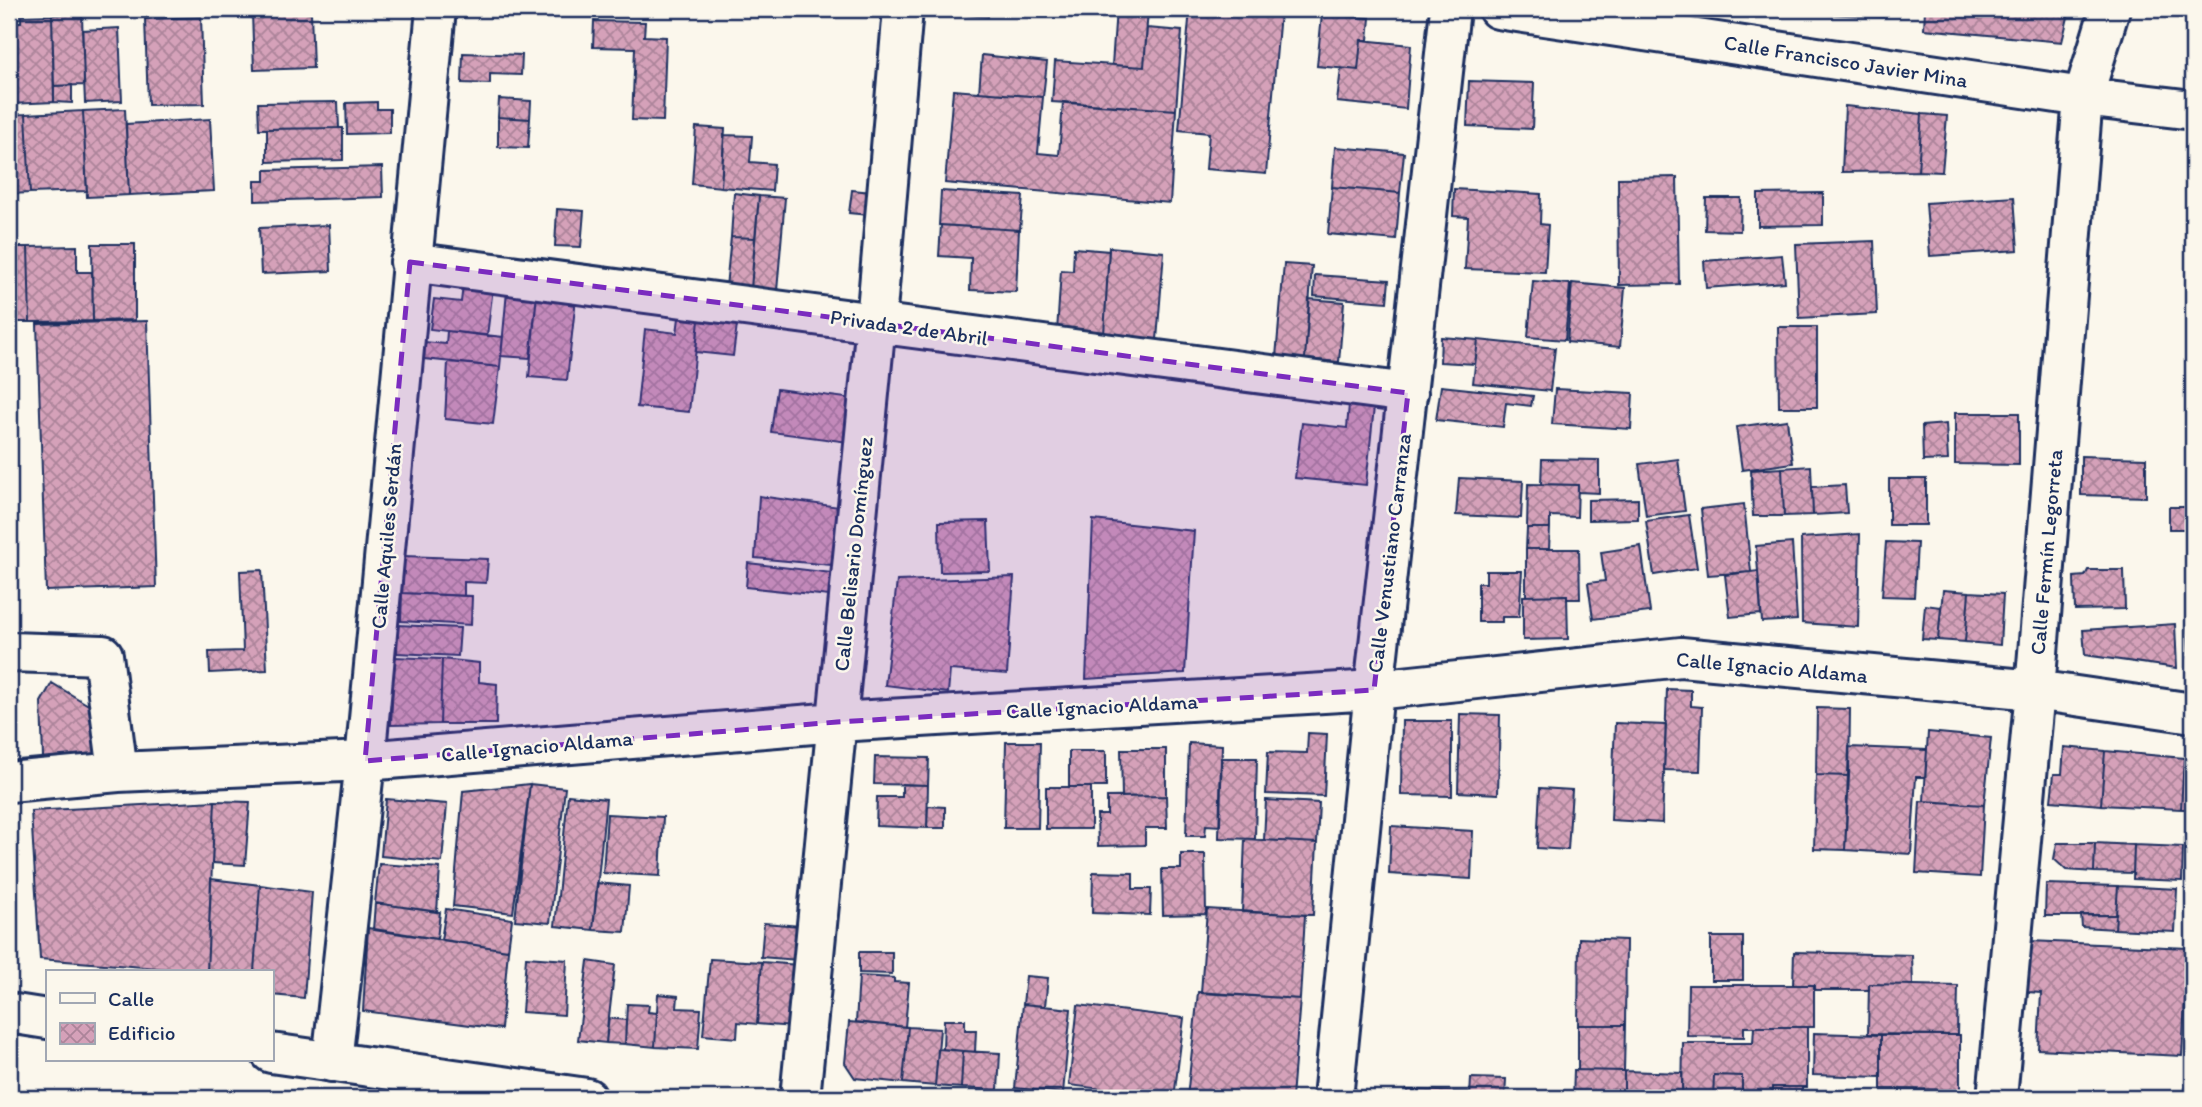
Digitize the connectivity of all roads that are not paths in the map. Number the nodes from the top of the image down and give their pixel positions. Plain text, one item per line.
1 (436, 9) edge
2 (902, 9) edge
3 (1450, 9) edge
4 (1498, 9) edge
5 (2110, 9) edge
6 (2083, 97) junction
7 (2193, 110) edge
8 (410, 262) junction
9 (876, 322) junction
10 (1408, 393) junction
11 (9, 652) edge
12 (1374, 690) junction
13 (2035, 691) junction
14 (2193, 713) edge
15 (837, 722) junction
16 (365, 761) junction
17 (118, 772) junction
18 (9, 782) edge
19 (9, 1013) edge
20 (46, 1019) edge
21 (273, 1053) edge
22 (332, 1062) junction
23 (430, 1087) edge
24 (587, 1098) edge
25 (800, 1098) edge
26 (1333, 1098) edge
27 (1997, 1098) edge

1 - 8 street, Calle Aquiles Serdán
2 - 9 street, Calle Belisario Domínguez
3 - 10 street, Calle Venustiano Carranza
4 - 6 street, Calle Francisco Javier Mina
5 - 6 street, Calle Fermín Legorreta
6 - 7 street, Calle Francisco Javier Mina
6 - 13 street, Calle Fermín Legorreta
8 - 9 street, Privada 2 de Abril
8 - 16 street, Calle Aquiles Serdán
9 - 10 street, Privada 2 de Abril
9 - 15 street, Calle Belisario Domínguez
10 - 12 street, Calle Venustiano Carranza
11 - 17 street
12 - 13 street, Calle Ignacio Aldama
12 - 15 street, Calle Ignacio Aldama
12 - 26 street, Calle Venustiano Carranza
13 - 14 street, Calle Ignacio Aldama
13 - 27 street, Calle Fermín Legorreta
15 - 16 street, Calle Ignacio Aldama
15 - 25 street, Calle Belisario Domínguez
16 - 17 street, Calle Ignacio Aldama
16 - 22 street, Calle Aquiles Serdán
17 - 18 street, Calle Ignacio Aldama
19 - 20 street
21 - 22 street
22 - 23 street
23 - 24 street

